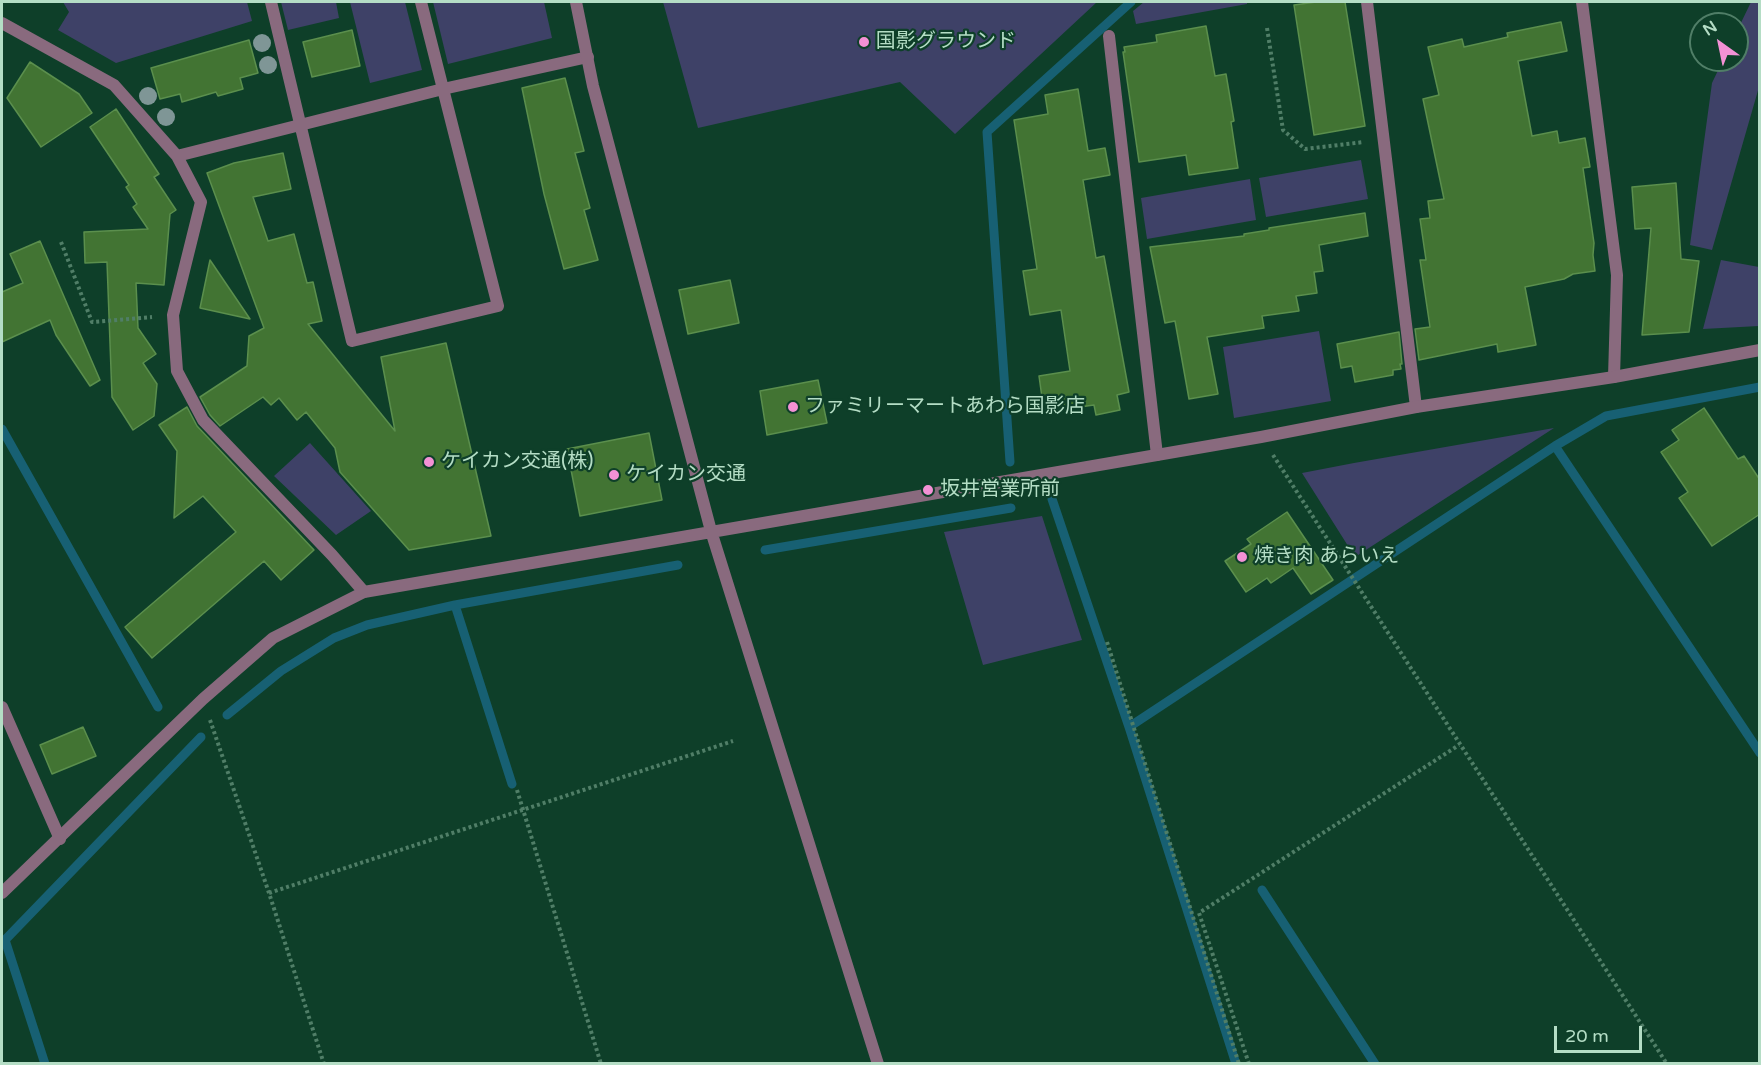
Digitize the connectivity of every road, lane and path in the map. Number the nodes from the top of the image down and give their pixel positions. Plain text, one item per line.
1 (271, 2) edge
2 (422, 2) edge
3 (576, 2) edge
4 (1367, 2) edge
5 (1582, 2) edge
6 (2, 22) edge
7 (1267, 28) dead end
8 (1109, 36) dead end
9 (588, 57) junction
10 (443, 88) junction
11 (300, 124) junction
12 (1384, 140) junction
13 (177, 156) junction
14 (61, 242) dead end
15 (173, 315) junction
16 (1760, 350) edge
17 (1614, 377) junction
18 (1416, 408) junction
19 (1261, 437) junction
20 (1156, 455) junction
21 (711, 531) junction
22 (364, 592) junction
23 (1107, 642) dead end
24 (203, 699) junction
25 (2, 707) edge
26 (734, 741) dead end
27 (1459, 745) junction
28 (517, 790) dead end
29 (60, 839) junction
30 (2, 893) edge
31 (269, 893) junction
32 (324, 1064) edge
33 (602, 1064) edge
34 (878, 1064) edge
35 (1239, 1064) edge
36 (1249, 1064) edge
37 (1667, 1064) edge

1 - 11 street
2 - 10 street
3 - 9 street
4 - 12 street
5 - 17 street
6 - 13 street
7 - 12 path
8 - 20 street
9 - 10 street
9 - 21 street
10 - 11 street
10 - 11 street
11 - 13 street
12 - 18 street
13 - 15 street
14 - 15 path
15 - 22 street
16 - 17 street
17 - 18 street
18 - 19 street
19 - 20 street
19 - 27 path
20 - 21 street
21 - 22 street
21 - 34 street
22 - 24 street
23 - 35 path
24 - 29 street
24 - 31 path
25 - 29 street
26 - 31 path
27 - 36 path
27 - 37 path
28 - 33 path
29 - 30 street
31 - 32 path

